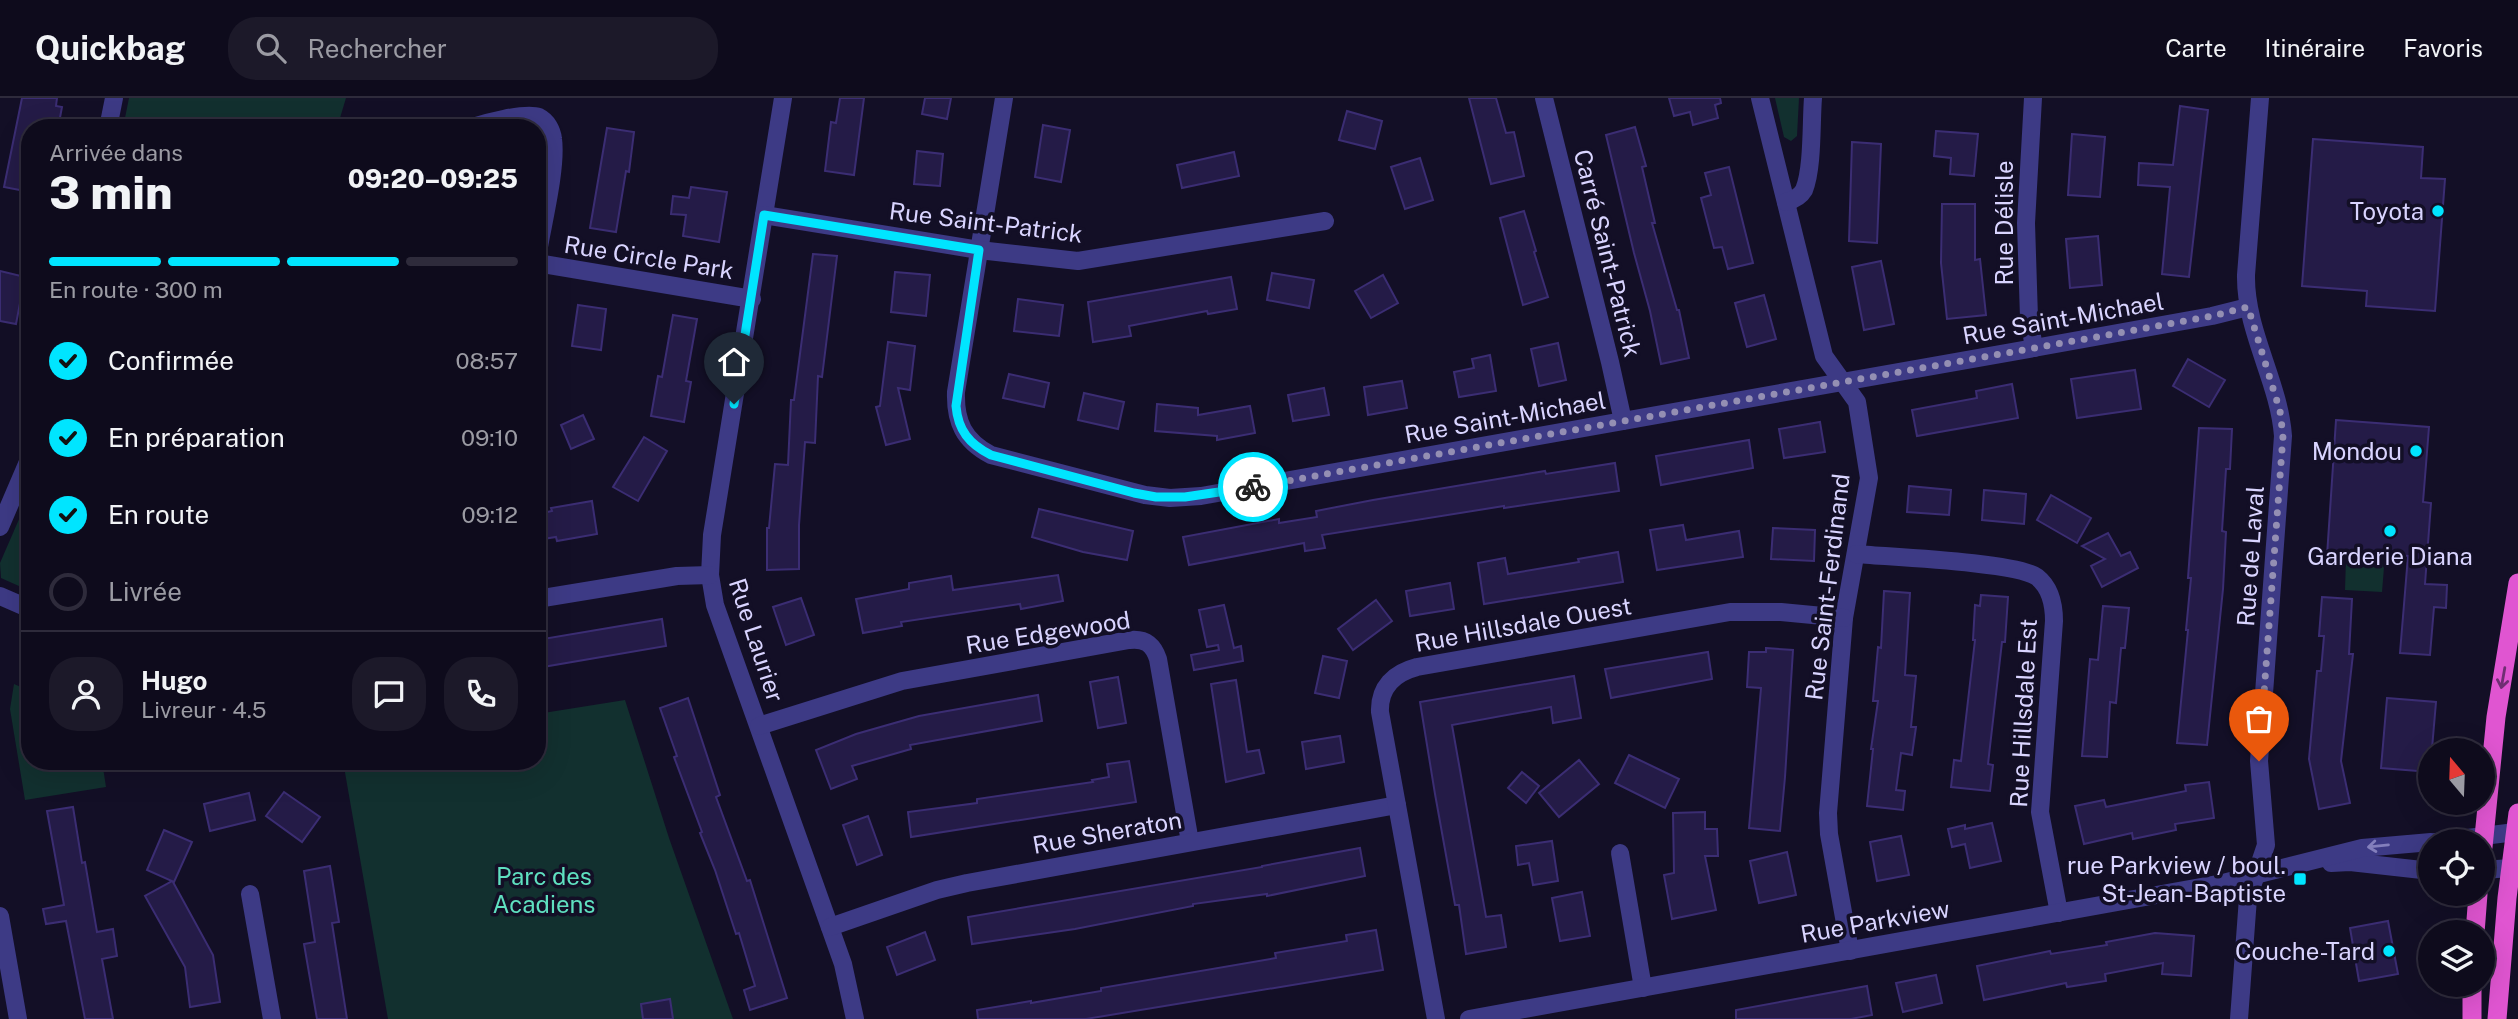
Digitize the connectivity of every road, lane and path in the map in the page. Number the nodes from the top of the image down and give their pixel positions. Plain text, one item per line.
1 (114, 98) edge
2 (783, 98) edge
3 (1004, 98) edge
4 (1544, 98) edge
5 (1760, 98) edge
6 (1813, 98) edge
7 (2033, 98) edge
8 (2260, 98) edge
9 (110, 119) edge
10 (512, 119) edge
11 (542, 119) edge
12 (546, 125) edge
13 (546, 200) edge
14 (1786, 202) junction
15 (764, 215) junction
16 (1325, 221) dead end
17 (979, 250) junction
18 (546, 265) edge
19 (752, 299) junction
20 (2248, 307) junction
21 (2034, 348) junction
22 (1843, 381) junction
23 (1623, 421) junction
24 (21, 478) edge
25 (0, 527) edge
26 (1856, 554) junction
27 (710, 575) junction
28 (2518, 583) edge
29 (2517, 590) edge
30 (0, 596) edge
31 (546, 598) edge
32 (2518, 601) edge
33 (21, 605) edge
34 (1844, 618) junction
35 (759, 726) junction
36 (1397, 805) junction
37 (2517, 826) edge
38 (2485, 829) edge
39 (2495, 837) edge
40 (1190, 842) junction
41 (2418, 843) edge
42 (1620, 853) dead end
43 (2289, 866) junction
44 (2514, 867) edge
45 (2495, 869) edge
46 (2418, 870) edge
47 (2256, 875) junction
48 (250, 894) dead end
49 (2059, 913) junction
50 (0, 916) edge
51 (830, 927) junction
52 (1850, 951) junction
53 (1643, 988) junction
54 (2472, 997) edge
55 (18, 1019) edge
56 (272, 1019) edge
57 (855, 1019) edge
58 (1436, 1019) edge
59 (1469, 1019) edge
60 (2239, 1019) edge
61 (2472, 1019) edge
62 (2497, 1019) edge

1 - 9 street
2 - 15 street, Rue Laurier
3 - 17 street
4 - 23 street, Carré Saint-Patrick
5 - 14 street, Rue Saint-Ferdinand
6 - 14 street
7 - 21 street, Rue Délisle
8 - 20 street, Rue de Laval
10 - 11 street, Rue Circle Park
12 - 13 street, Rue Circle Park
14 - 22 street, Rue Saint-Ferdinand
15 - 17 street, Rue Saint-Patrick
15 - 19 street, Rue Laurier
16 - 17 street, Rue Saint-Patrick
17 - 23 street, Rue Saint-Michael
18 - 19 street, Rue Circle Park
19 - 27 street, Rue Laurier
20 - 21 street, Rue Saint-Michael
20 - 47 street, Rue de Laval
21 - 22 street, Rue Saint-Michael
22 - 23 street, Rue Saint-Michael
22 - 26 street, Rue Saint-Ferdinand
24 - 25 street
26 - 34 street, Rue Saint-Ferdinand
26 - 49 street, Rue Hillsdale Est
27 - 31 street
27 - 35 street, Rue Laurier
28 - 29 highway
29 - 32 highway
29 -> 38 highway
30 - 33 street
34 - 36 street, Rue Hillsdale Ouest
34 - 52 street, Rue Saint-Ferdinand
35 - 40 street, Rue Edgewood
35 - 51 street, Rue Laurier
36 - 40 street, Rue Sheraton
36 - 58 street, Rue Hillsdale Ouest
37 - 39 street, Rue Parkview
37 - 44 highway
40 - 51 street, Rue Sheraton
41 -> 43 street, Rue Parkview
42 - 53 street
43 - 46 street, Rue Parkview
43 - 47 street, Rue Parkview
44 - 45 street
44 - 62 highway
47 - 49 street, Rue Parkview
47 - 60 street, Rue de Laval
48 - 56 street
49 - 52 street, Rue Parkview
50 - 55 street
51 - 57 street, Rue Laurier
52 - 53 street, Rue Parkview
53 - 59 street, Rue Parkview
54 - 61 highway

